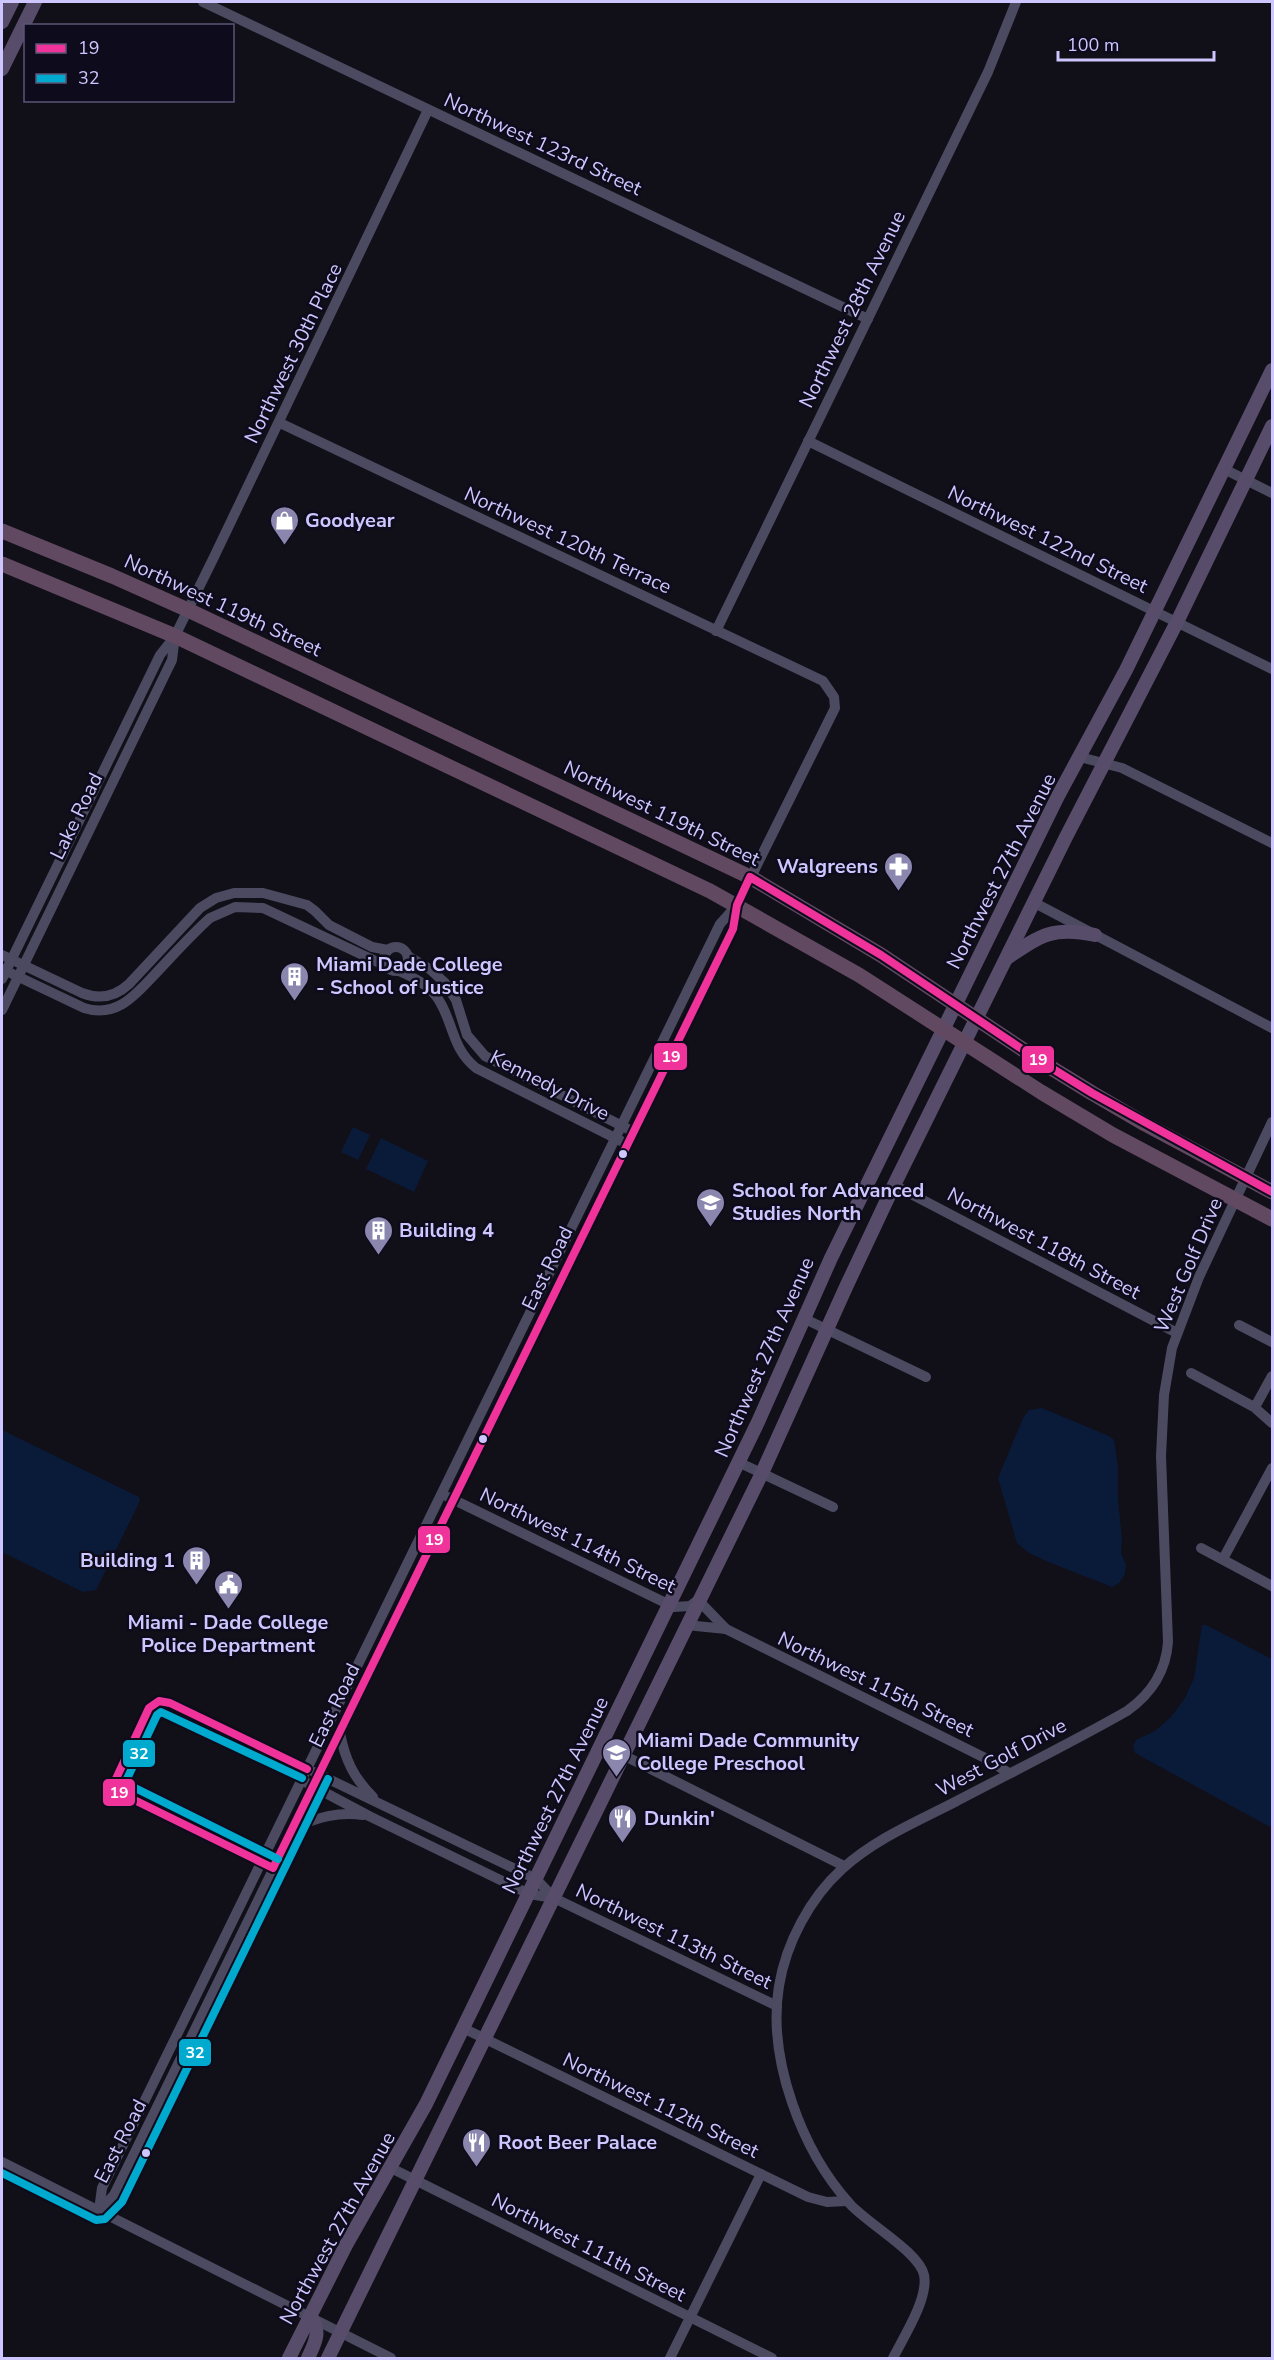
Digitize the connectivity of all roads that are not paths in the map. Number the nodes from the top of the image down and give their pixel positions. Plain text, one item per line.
1 (12, 2) edge
2 (34, 2) edge
3 (203, 2) edge
4 (1016, 2) edge
5 (2, 22) edge
6 (2, 69) edge
7 (428, 110) junction
8 (868, 319) junction
9 (1272, 370) edge
10 (280, 423) junction
11 (1272, 426) edge
12 (808, 441) junction
13 (1224, 469) junction
14 (1246, 480) junction
15 (1272, 493) edge
16 (2, 531) edge
17 (2, 564) edge
18 (188, 610) junction
19 (1154, 611) junction
20 (1177, 622) junction
21 (716, 631) junction
22 (175, 636) junction
23 (1272, 669) edge
24 (834, 696) joint
25 (1080, 757) junction
26 (1104, 764) junction
27 (1272, 843) edge
28 (750, 877) junction
29 (290, 901) junction
30 (1033, 902) junction
31 (736, 905) junction
32 (283, 916) junction
33 (1095, 935) junction
34 (388, 950) junction
35 (408, 956) junction
36 (6, 957) edge
37 (1006, 959) junction
38 (24, 964) junction
39 (386, 966) junction
40 (399, 971) junction
41 (3, 973) edge
42 (18, 977) junction
43 (956, 1004) junction
44 (2, 1010) edge
45 (977, 1018) junction
46 (1272, 1028) edge
47 (943, 1029) junction
48 (964, 1043) junction
49 (1272, 1122) edge
50 (622, 1126) junction
51 (634, 1132) junction
52 (616, 1139) junction
53 (628, 1144) junction
54 (1246, 1178) junction
55 (894, 1185) junction
56 (1272, 1192) edge
57 (1236, 1200) junction
58 (1272, 1220) edge
59 (805, 1319) junction
60 (1239, 1325) dead end
61 (826, 1329) junction
62 (1177, 1333) junction
63 (1272, 1342) edge
64 (1191, 1373) dead end
65 (1272, 1376) edge
66 (926, 1377) dead end
67 (1255, 1407) junction
68 (1272, 1423) edge
69 (738, 1462) junction
70 (1272, 1468) edge
71 (762, 1473) junction
72 (442, 1494) junction
73 (454, 1500) junction
74 (833, 1507) dead end
75 (1201, 1548) dead end
76 (1223, 1560) junction
77 (1272, 1586) edge
78 (698, 1600) junction
79 (668, 1605) junction
80 (686, 1625) junction
81 (726, 1629) junction
82 (340, 1733) junction
83 (602, 1744) junction
84 (624, 1755) junction
85 (307, 1769) junction
86 (1009, 1773) junction
87 (319, 1774) junction
88 (302, 1781) junction
89 (314, 1786) junction
90 (376, 1801) junction
91 (369, 1816) junction
92 (294, 1827) junction
93 (844, 1866) junction
94 (536, 1879) junction
95 (529, 1894) junction
96 (554, 1898) junction
97 (777, 2006) junction
98 (463, 2028) junction
99 (484, 2039) junction
100 (2, 2162) edge
101 (391, 2168) junction
102 (761, 2174) junction
103 (416, 2180) junction
104 (847, 2201) junction
105 (99, 2210) junction
106 (310, 2316) junction
107 (690, 2317) junction
108 (341, 2332) junction
109 (289, 2358) edge
110 (308, 2358) edge
111 (328, 2358) edge
112 (391, 2358) edge
113 (670, 2358) edge
114 (772, 2358) edge
115 (892, 2358) edge

1 - 5 main road
2 - 6 main road
3 - 7 street, Northwest 123rd Street
4 - 8 street, Northwest 28th Avenue
7 - 8 street, Northwest 123rd Street
7 - 10 street, Northwest 30th Place
8 - 12 street, Northwest 28th Avenue
9 - 13 main road, Northwest 27th Avenue
10 - 18 street, Northwest 30th Place
10 - 21 street, Northwest 120th Terrace
11 - 14 main road
12 - 19 street, Northwest 122nd Street
12 - 21 street, Northwest 28th Avenue
13 - 14 street
13 - 19 main road, Northwest 27th Avenue
14 - 15 street
14 - 20 main road
16 - 18 highway, Northwest 119th Street
17 - 22 highway
18 - 22 street, Lake Road
18 - 28 highway, Northwest 119th Street
19 - 20 street, Northwest 122nd Street
19 - 25 main road, Northwest 27th Avenue
20 - 23 street, Northwest 122nd Street
20 - 26 main road
21 - 24 street, Northwest 120th Terrace
22 - 31 highway
22 - 36 street, Lake Road
22 - 38 street, Lake Road
24 - 28 street, East Road
25 - 26 street
25 - 43 main road, Northwest 27th Avenue
26 - 27 street
26 - 30 main road
28 - 31 street, East Road
28 - 43 highway, Northwest 119th Street
29 - 32 street
29 - 34 street, Kennedy Drive
29 - 38 street, Kennedy Drive
30 - 33 street
30 - 37 main road
31 - 47 highway
31 - 50 street, East Road
31 - 51 street, East Road
32 - 39 street, Kennedy Drive
32 - 42 street, Kennedy Drive
33 - 37 main road
33 - 46 street
34 - 35 street, Kennedy Drive
34 - 39 street
35 - 40 street
35 - 50 street, Kennedy Drive
36 - 38 street, Kennedy Drive
36 - 41 street, Lake Road
37 - 45 main road
38 - 42 street, Lake Road
39 - 40 street, Kennedy Drive
40 - 52 street, Kennedy Drive
41 - 42 street, Kennedy Drive
42 - 44 street, Lake Road
43 - 45 highway, Northwest 119th Street
43 - 47 main road, Northwest 27th Avenue
45 - 48 main road
45 - 54 highway, Northwest 119th Street
47 - 48 highway
47 - 59 main road, Northwest 27th Avenue
48 - 55 main road
48 - 57 highway
49 - 54 street, West Golf Drive
50 - 51 street, Kennedy Drive
50 - 52 street, East Road
51 - 53 street, East Road
52 - 53 street, Kennedy Drive
52 - 72 street, East Road
53 - 73 street, East Road
54 - 56 highway, Northwest 119th Street
54 - 57 street, West Golf Drive
55 - 61 main road
55 - 62 street, Northwest 118th Street
57 - 58 highway
57 - 62 street, West Golf Drive
59 - 61 street
59 - 69 main road, Northwest 27th Avenue
60 - 63 street
61 - 66 street
61 - 71 main road
62 - 86 street, West Golf Drive
64 - 67 street
65 - 67 street
67 - 68 street
69 - 71 street
69 - 79 main road, Northwest 27th Avenue
70 - 76 street
71 - 74 street
71 - 78 main road
72 - 73 street, Northwest 114th Street
72 - 85 street, East Road
73 - 79 street, Northwest 114th Street
73 - 82 street, East Road
75 - 76 street
76 - 77 street
78 - 79 street, Northwest 114th Street
78 - 80 main road
78 - 81 street, Northwest 115th Street
79 - 83 main road, Northwest 27th Avenue
80 - 81 street, Northwest 115th Street
80 - 84 main road
81 - 86 street, Northwest 115th Street
82 - 87 street, East Road
82 - 90 street
83 - 84 street
83 - 94 main road, Northwest 27th Avenue
84 - 93 street
84 - 96 main road
85 - 87 street, Northwest 113th Street
85 - 88 street, East Road
86 - 93 street, West Golf Drive
87 - 89 street, East Road
87 - 90 street, Northwest 113th Street
88 - 89 street, Northwest 113th Street
88 - 105 street, East Road
89 - 91 street, Northwest 113th Street
89 - 92 street, East Road
90 - 94 street, Northwest 113th Street
91 - 92 street
91 - 95 street, Northwest 113th Street
92 - 105 street, East Road
93 - 97 street, West Golf Drive
94 - 95 main road, Northwest 27th Avenue
94 - 96 street, Northwest 113th Street
95 - 96 street, Northwest 113th Street
95 - 98 main road, Northwest 27th Avenue
96 - 97 street, Northwest 113th Street
96 - 99 main road
97 - 104 street, West Golf Drive
98 - 99 street, Northwest 112th Street
98 - 101 main road, Northwest 27th Avenue
99 - 102 street, Northwest 112th Street
99 - 103 main road
100 - 105 street
101 - 103 street, Northwest 111th Street
101 - 106 main road, Northwest 27th Avenue
102 - 104 street, Northwest 112th Street
102 - 107 street
103 - 107 street, Northwest 111th Street
103 - 108 main road
104 - 115 street, West Golf Drive
105 - 106 street
106 - 108 street
106 - 109 main road, Northwest 27th Avenue
106 - 110 main road
107 - 113 street
107 - 114 street, Northwest 111th Street
108 - 111 main road
108 - 112 street

